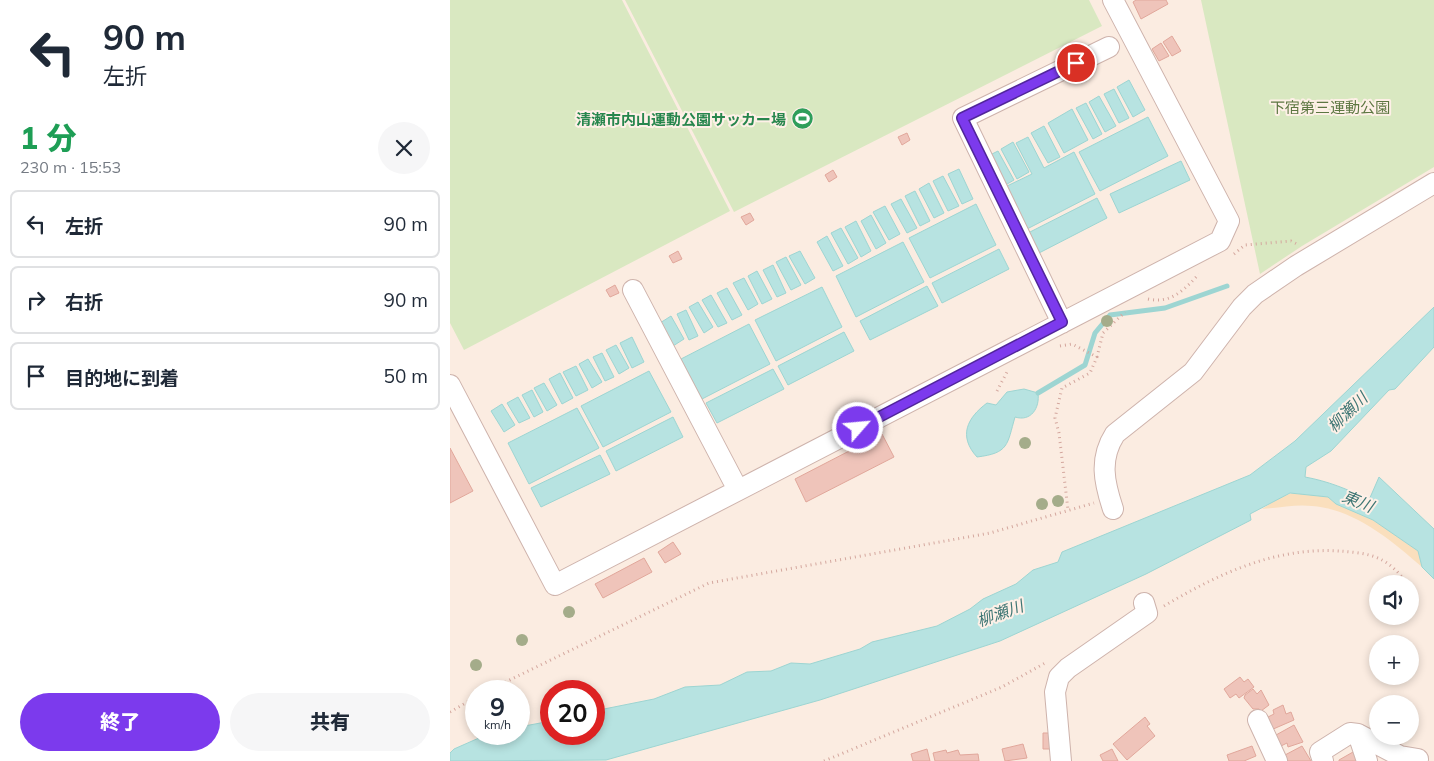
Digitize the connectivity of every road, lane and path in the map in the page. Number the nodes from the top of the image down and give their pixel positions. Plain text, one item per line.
1 (1113, 0) edge
2 (1109, 47) dead end
3 (1434, 183) edge
4 (1302, 246) dead end
5 (1229, 258) dead end
6 (1201, 271) dead end
7 (632, 290) dead end
8 (1140, 298) dead end
9 (1126, 311) dead end
10 (1062, 322) junction
11 (1057, 346) dead end
12 (1096, 356) junction
13 (1009, 368) dead end
14 (450, 385) edge
15 (997, 391) dead end
16 (738, 490) junction
17 (1111, 504) joint
18 (1068, 510) junction
19 (1400, 575) edge
20 (1146, 608) joint
21 (1054, 658) dead end
22 (510, 680) edge
23 (465, 703) edge
24 (450, 712) edge
25 (1258, 720) dead end
26 (1358, 734) junction
27 (1418, 759) dead end
28 (824, 761) edge
29 (1061, 761) edge
30 (1277, 761) edge
31 (1323, 761) edge
32 (1367, 761) edge

1 - 10 street
2 - 10 street
3 - 17 street
4 - 5 path
6 - 8 path
7 - 16 street
9 - 12 path
10 - 16 street
11 - 12 path
12 - 18 path
13 - 15 path
14 - 16 street
17 - 18 path
18 - 22 path
19 - 20 path
20 - 29 street
21 - 28 path
23 - 24 path
25 - 30 street
26 - 27 street
26 - 31 street
26 - 32 street

